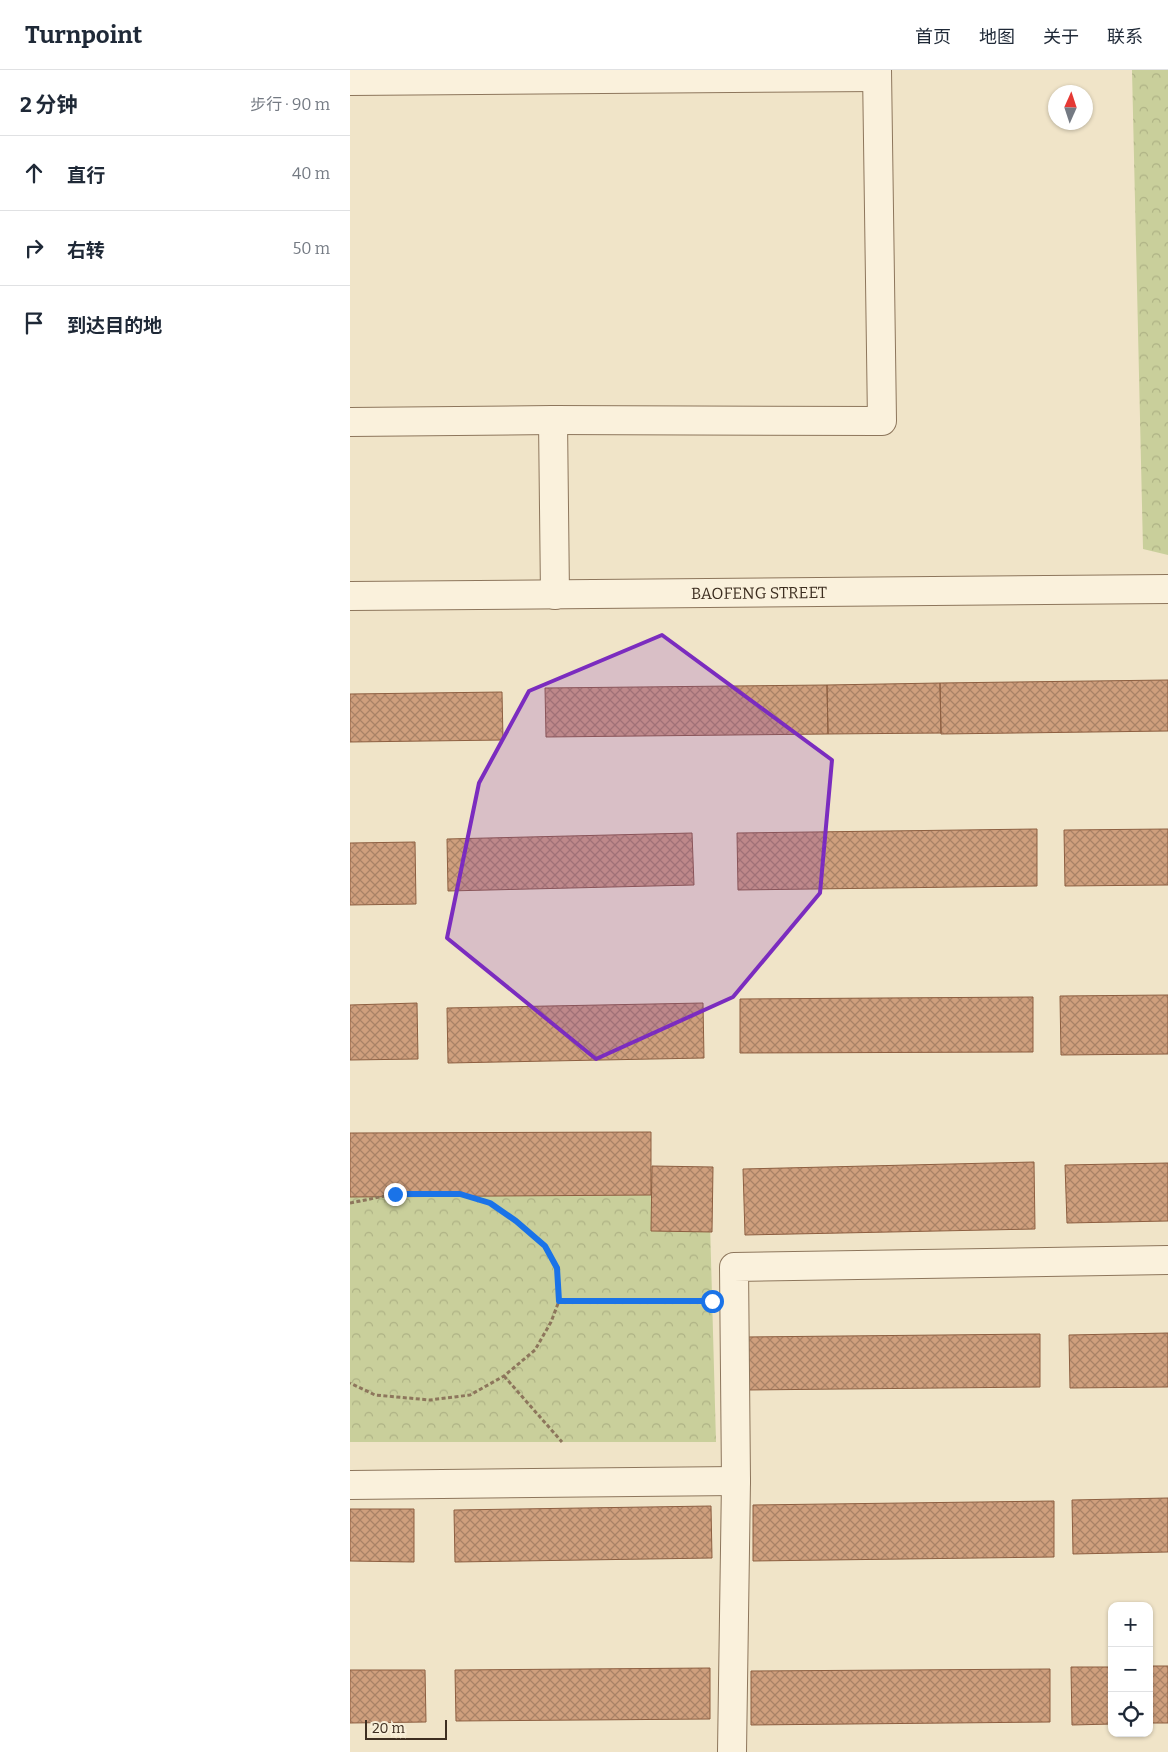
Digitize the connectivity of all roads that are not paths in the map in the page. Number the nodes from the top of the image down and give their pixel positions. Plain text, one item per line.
1 (877, 73) edge
2 (350, 80) edge
3 (553, 420) junction
4 (350, 422) edge
5 (1168, 589) edge
6 (555, 594) junction
7 (350, 596) edge
8 (1168, 1260) edge
9 (736, 1481) junction
10 (350, 1485) edge
11 (732, 1752) edge

1 - 2 street
1 - 3 street
3 - 4 street
3 - 6 street
5 - 6 street, BAOFENG STREET
6 - 7 street, BAOFENG STREET
8 - 9 street
9 - 10 street
9 - 11 street

